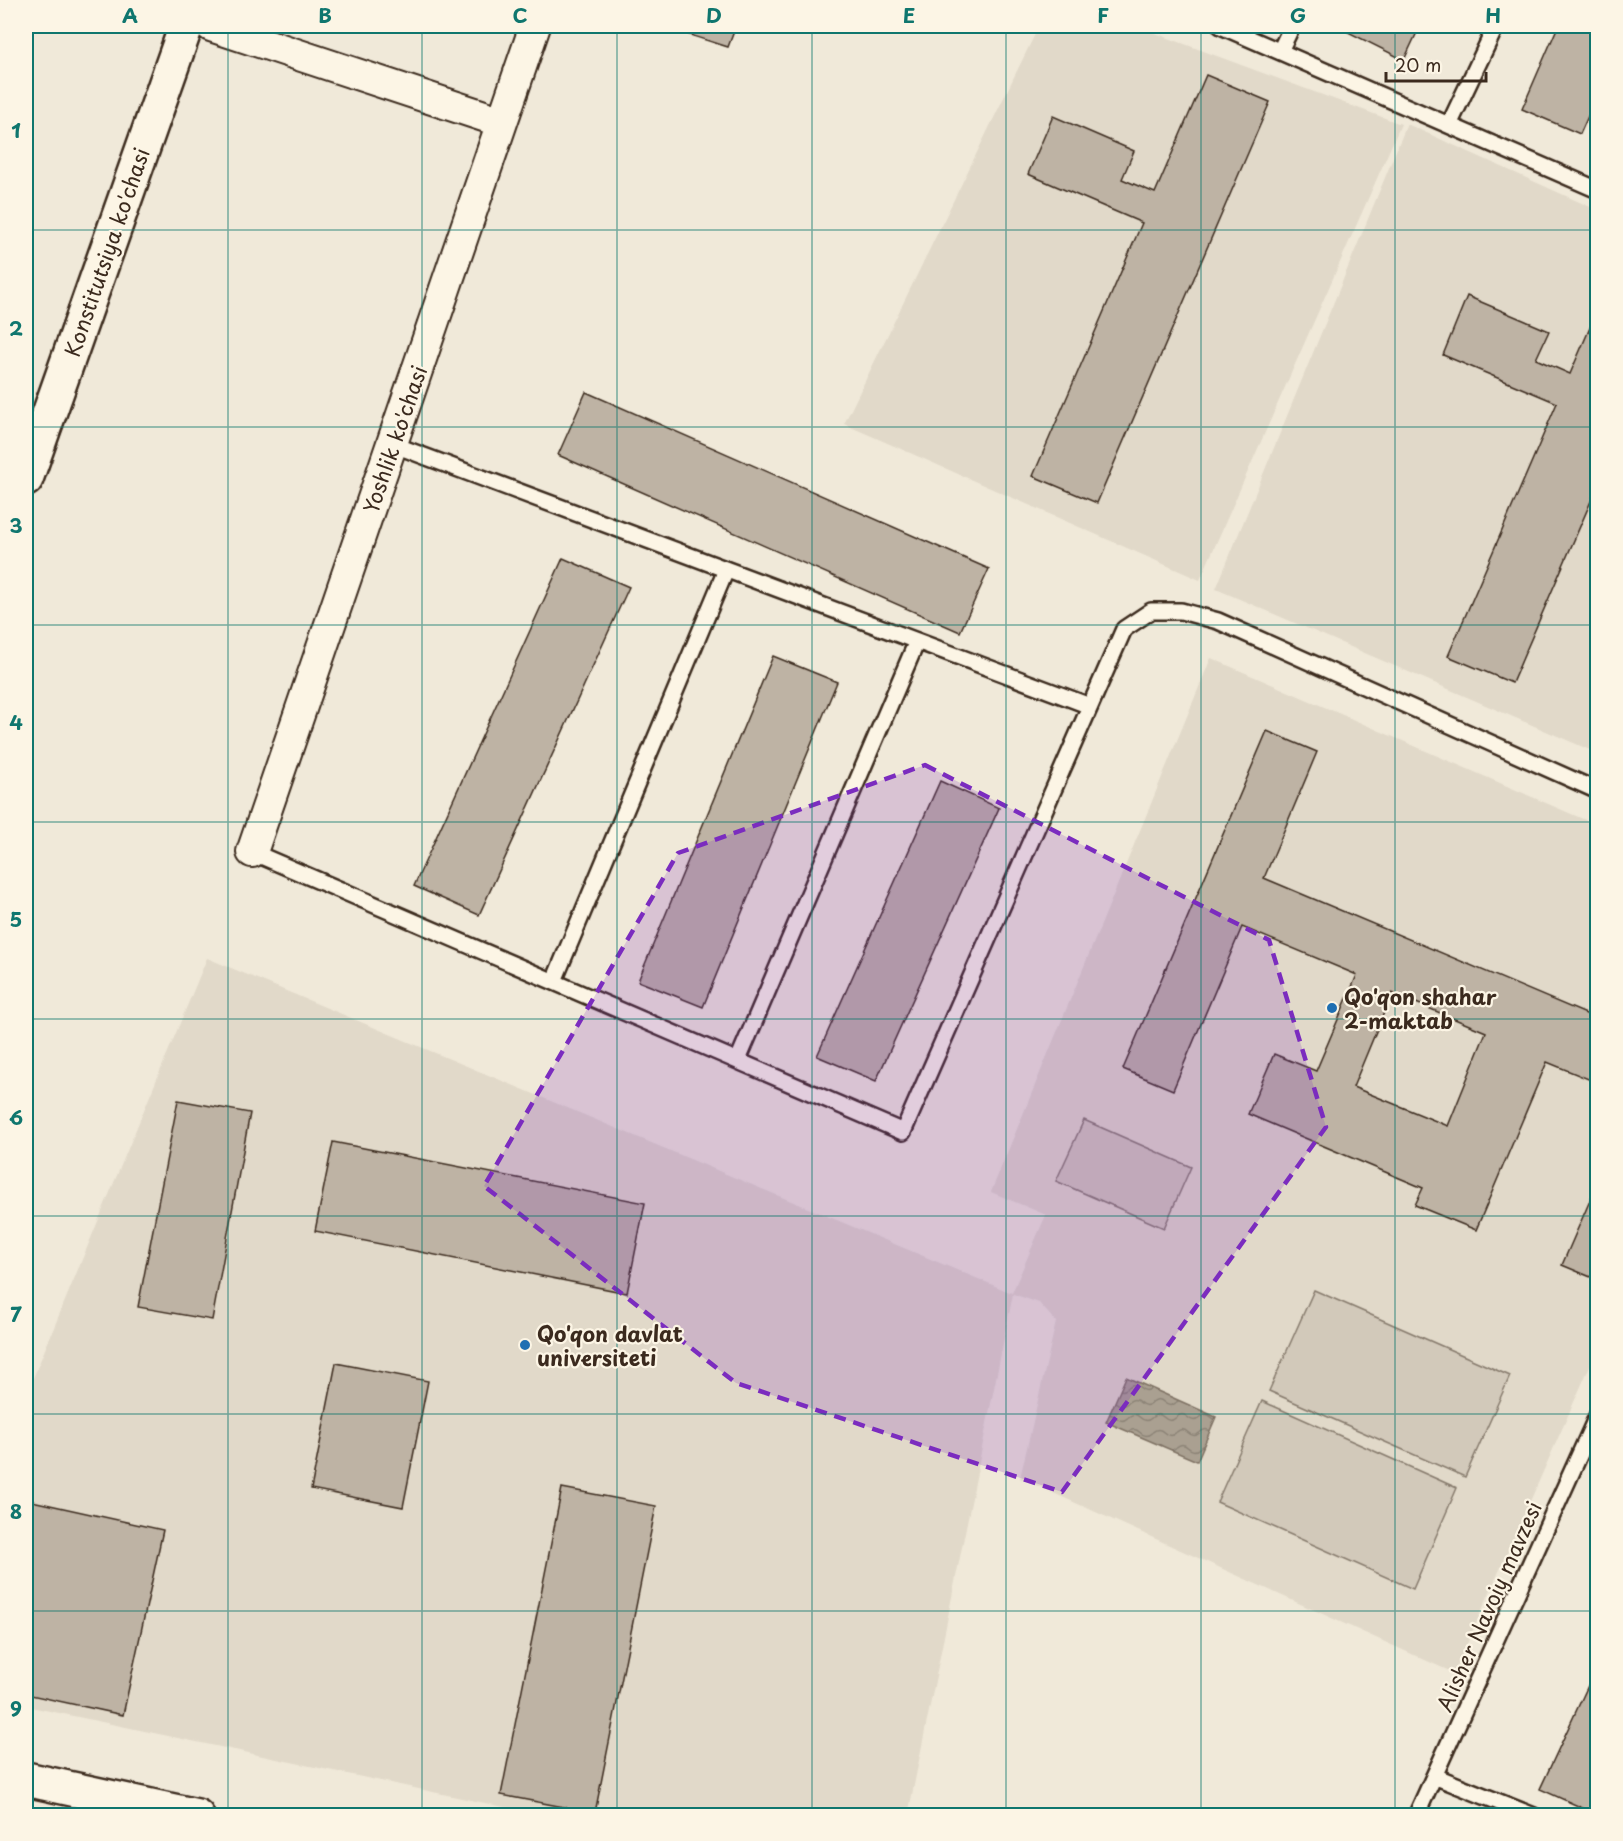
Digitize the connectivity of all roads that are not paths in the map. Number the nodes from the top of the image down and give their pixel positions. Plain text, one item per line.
1 (186, 26) edge
2 (211, 26) edge
3 (535, 26) edge
4 (1221, 26) edge
5 (1292, 26) edge
6 (1496, 26) edge
7 (1280, 51) junction
8 (502, 122) junction
9 (1449, 125) junction
10 (1598, 190) edge
11 (392, 444) junction
12 (26, 479) edge
13 (726, 570) junction
14 (917, 641) junction
15 (1090, 706) junction
16 (1598, 791) edge
17 (252, 852) joint
18 (554, 981) junction
19 (738, 1060) junction
20 (1598, 1414) edge
21 (1434, 1776) junction
22 (26, 1779) edge
23 (197, 1815) edge
24 (1416, 1815) edge
25 (1534, 1815) edge

1 - 12 main road, Konstitutsiya ko'chasi
2 - 8 street
3 - 8 street, Yoshlik ko'chasi
4 - 7 lane
5 - 7 lane
6 - 9 lane
7 - 9 lane
8 - 11 street, Yoshlik ko'chasi
9 - 10 lane
11 - 13 lane
11 - 17 street, Yoshlik ko'chasi
13 - 14 lane
13 - 18 lane
14 - 15 lane
14 - 19 lane
15 - 16 lane
15 - 19 lane
17 - 18 lane
18 - 19 lane
20 - 21 lane, Alisher Navoiy mavzesi
21 - 24 lane, Alisher Navoiy mavzesi
21 - 25 lane
22 - 23 main road

